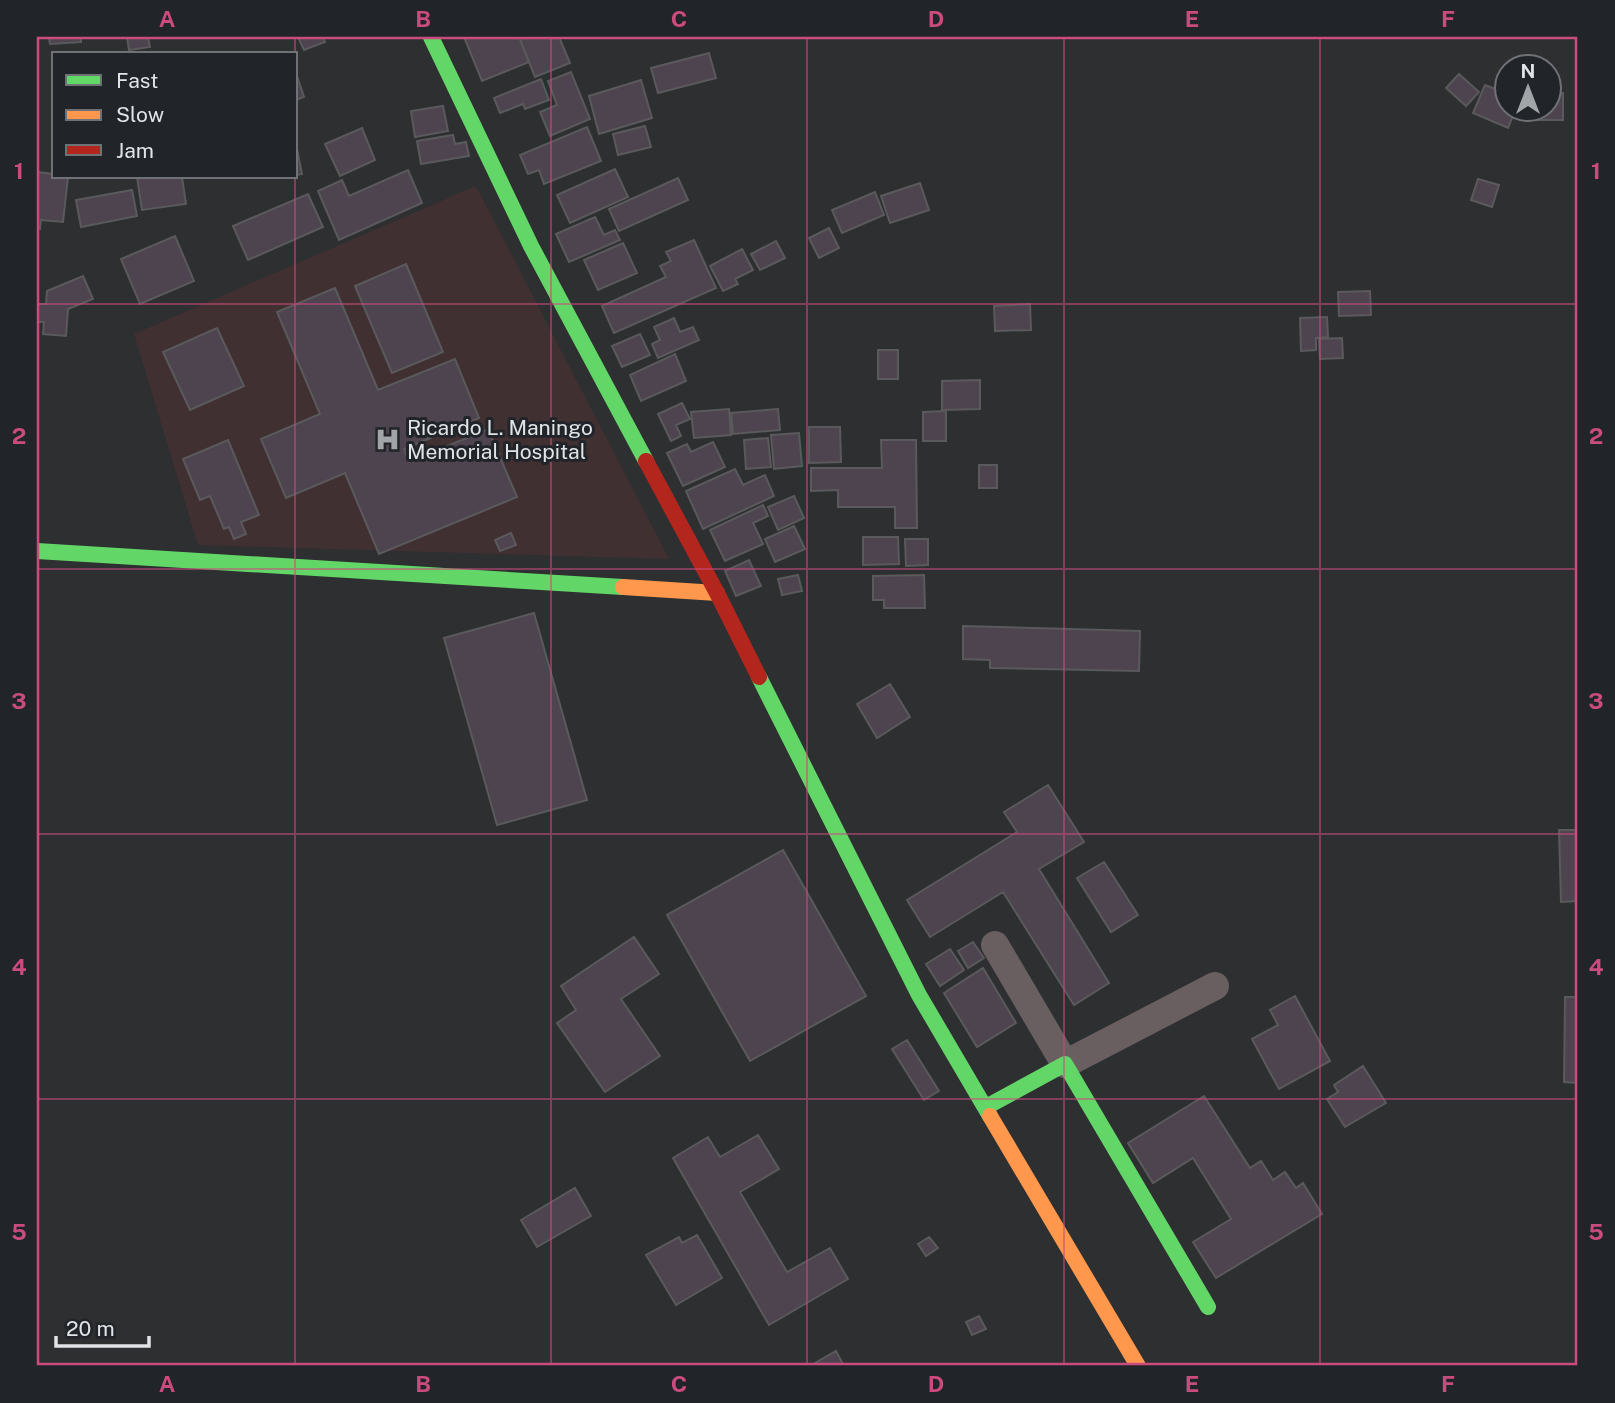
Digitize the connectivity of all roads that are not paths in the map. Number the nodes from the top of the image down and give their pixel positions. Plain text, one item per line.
1 (431, 37) edge
2 (37, 551) edge
3 (717, 593) junction
4 (995, 945) dead end
5 (1215, 986) dead end
6 (1065, 1064) junction
7 (986, 1107) junction
8 (1208, 1307) dead end
9 (1138, 1366) edge

1 - 3 main road
2 - 3 main road
3 - 7 main road
4 - 6 street
5 - 6 street
6 - 7 main road
6 - 8 main road
7 - 9 main road

